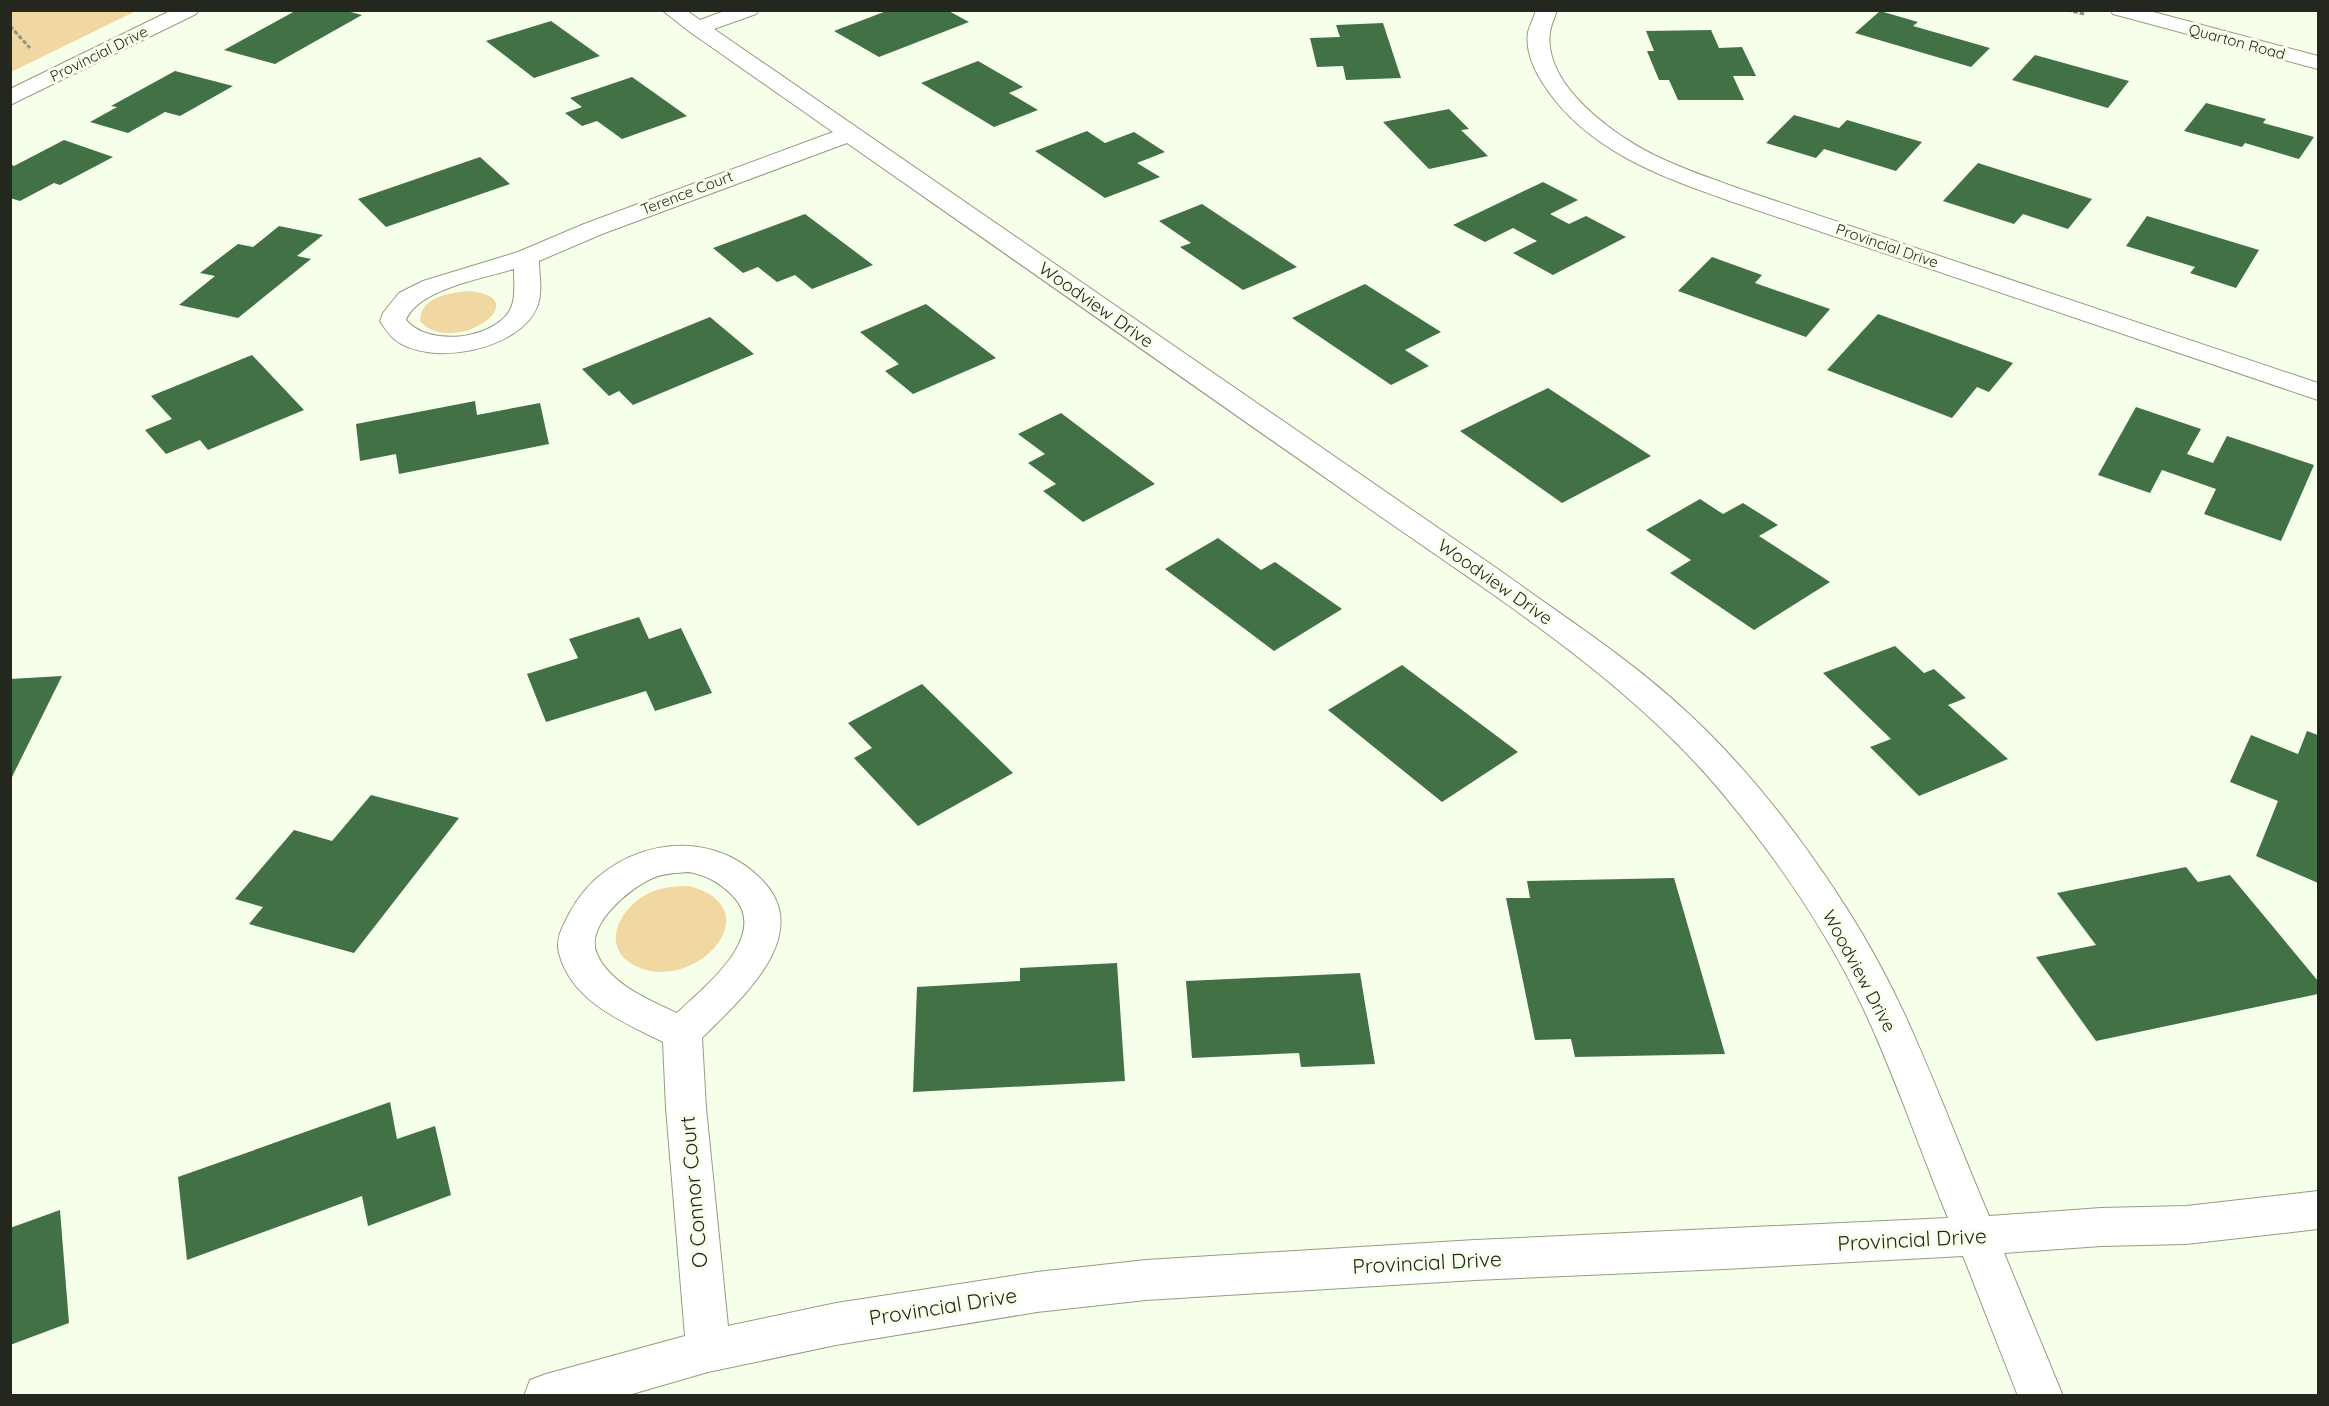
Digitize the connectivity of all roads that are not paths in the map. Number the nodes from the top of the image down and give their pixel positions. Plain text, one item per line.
1 (189, 10) edge
2 (750, 10) edge
3 (1547, 10) edge
4 (2120, 10) edge
5 (684, 19) edge
6 (2319, 63) edge
7 (10, 98) edge
8 (849, 134) junction
9 (527, 257) junction
10 (2319, 392) edge
11 (682, 1032) junction
12 (2319, 1210) edge
13 (1978, 1236) junction
14 (708, 1351) junction
15 (546, 1395) edge
16 (2041, 1395) edge

1 - 7 street, Provincial Drive
2 - 5 street
3 - 10 street, Provincial Drive
4 - 6 street, Quarton Road
5 - 8 street, Woodview Drive
8 - 9 street, Terence Court
8 - 13 street, Woodview Drive
9 - 9 street, Terence Court
11 - 11 street
11 - 14 street, O Connor Court
12 - 13 street, Provincial Drive
13 - 14 street, Provincial Drive
13 - 16 street, Woodview Drive
14 - 15 street, Provincial Drive

